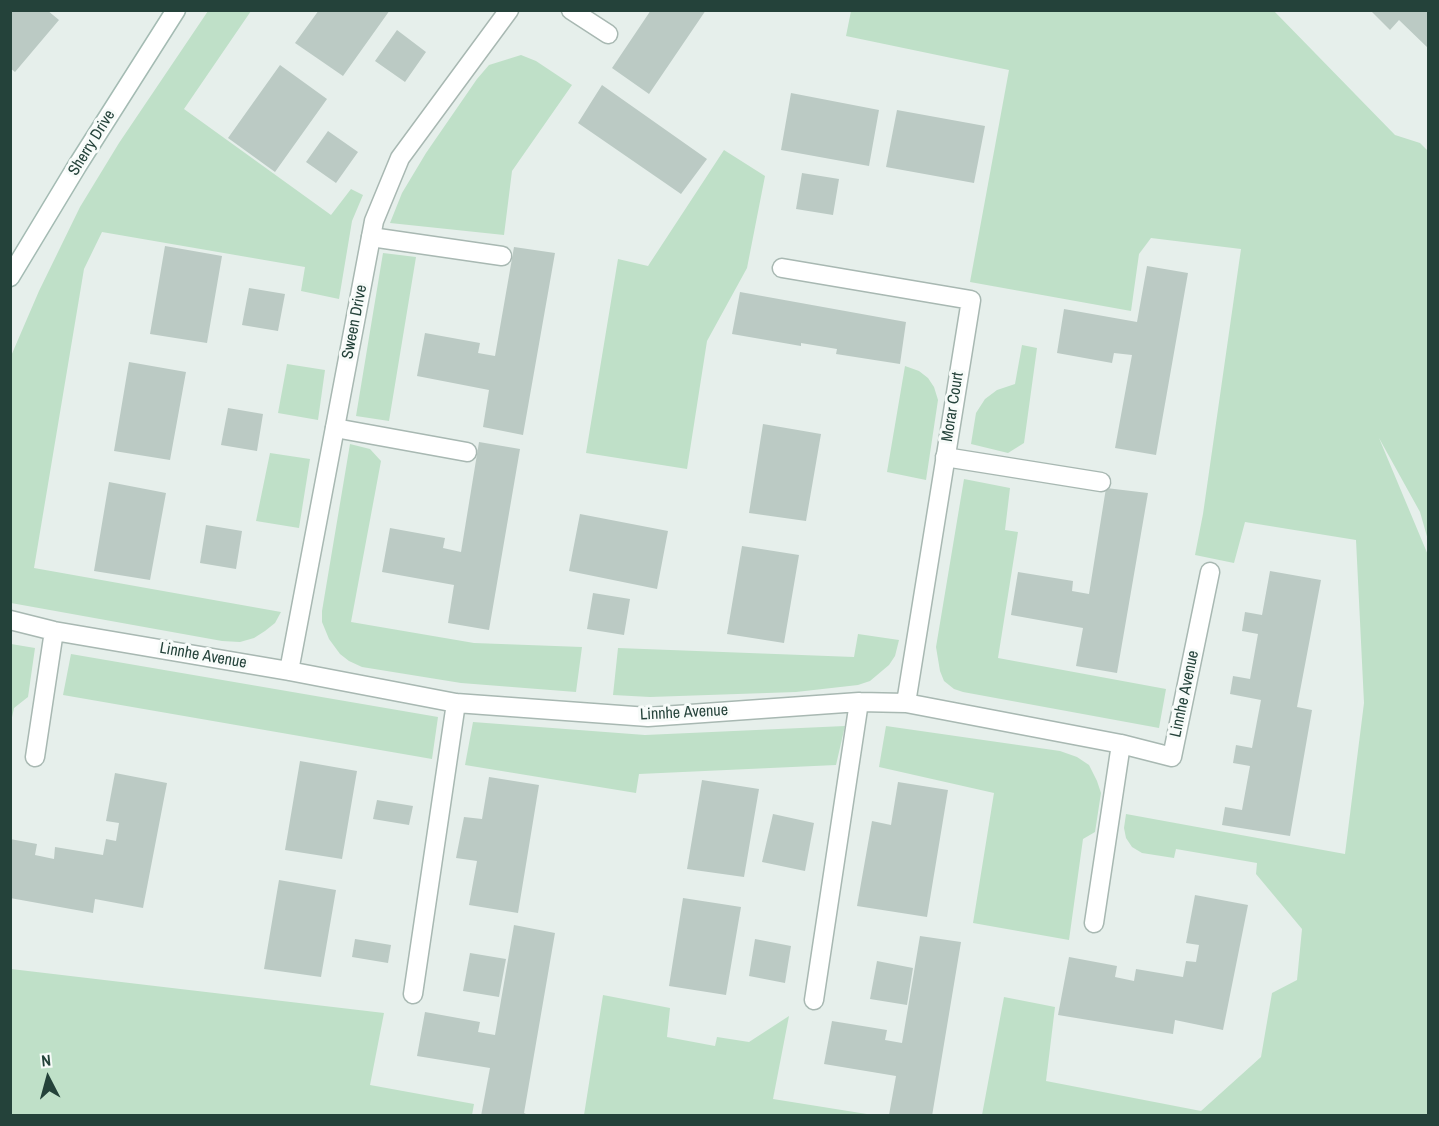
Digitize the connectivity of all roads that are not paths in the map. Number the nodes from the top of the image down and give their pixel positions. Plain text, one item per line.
1 (176, 10) edge
2 (509, 10) edge
3 (571, 10) edge
4 (608, 34) dead end
5 (370, 237) junction
6 (502, 256) dead end
7 (783, 268) dead end
8 (10, 277) edge
9 (335, 428) junction
10 (468, 452) dead end
11 (945, 458) junction
12 (1101, 482) dead end
13 (1210, 572) dead end
14 (10, 620) edge
15 (54, 631) junction
16 (289, 671) junction
17 (859, 702) junction
18 (456, 703) junction
19 (906, 703) junction
20 (1121, 744) junction
21 (35, 757) dead end
22 (1094, 923) dead end
23 (413, 994) dead end
24 (814, 1000) dead end

1 - 8 street, Sherry Drive
2 - 5 street, Sween Drive
3 - 4 street
5 - 6 street
5 - 9 street, Sween Drive
7 - 11 street, Morar Court
9 - 10 street
9 - 16 street, Sween Drive
11 - 12 street
11 - 19 street, Morar Court
13 - 20 street, Linnhe Avenue
14 - 15 street, Linnhe Avenue
15 - 16 street, Linnhe Avenue
15 - 21 street
16 - 18 street, Linnhe Avenue
17 - 18 street, Linnhe Avenue
17 - 19 street, Linnhe Avenue
17 - 24 street
18 - 23 street
19 - 20 street, Linnhe Avenue
20 - 22 street

